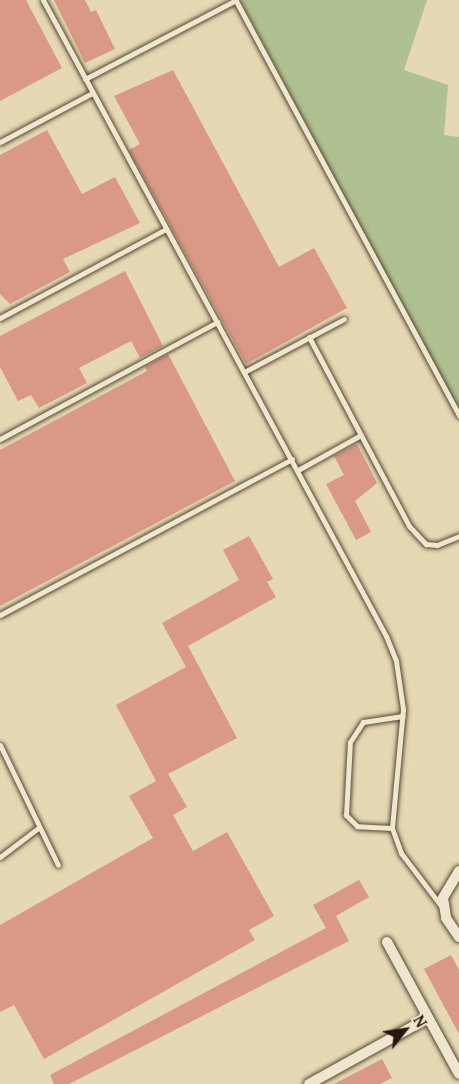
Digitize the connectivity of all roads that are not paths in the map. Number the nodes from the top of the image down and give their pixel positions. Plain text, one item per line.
1 (43, 0) edge
2 (236, 0) edge
3 (85, 79) junction
4 (92, 93) junction
5 (0, 142) edge
6 (166, 229) junction
7 (0, 318) edge
8 (344, 319) dead end
9 (217, 322) junction
10 (309, 337) junction
11 (244, 372) junction
12 (459, 416) edge
13 (361, 435) junction
14 (0, 439) edge
15 (292, 459) junction
16 (298, 470) junction
17 (459, 536) edge
18 (0, 615) edge
19 (403, 716) junction
20 (0, 745) edge
21 (38, 828) junction
22 (392, 828) junction
23 (0, 857) edge
24 (58, 865) dead end
25 (459, 871) edge
26 (443, 908) junction
27 (459, 936) edge
28 (387, 942) dead end
29 (428, 1017) junction
30 (459, 1074) edge
31 (309, 1084) edge

1 - 3 lane
2 - 3 lane
2 - 12 lane
3 - 4 lane
4 - 5 lane
4 - 6 lane
6 - 7 lane
6 - 9 lane
8 - 10 lane
9 - 11 lane
9 - 14 lane
10 - 11 lane
10 - 13 lane
11 - 15 lane
13 - 16 lane
13 - 17 lane
15 - 16 lane
15 - 18 lane
16 - 19 lane
19 - 22 lane
19 - 22 lane
20 - 21 lane
21 - 23 lane
21 - 24 lane
22 - 26 lane
25 - 26 street
26 - 27 street
28 - 29 street
29 - 30 street
29 - 31 street

